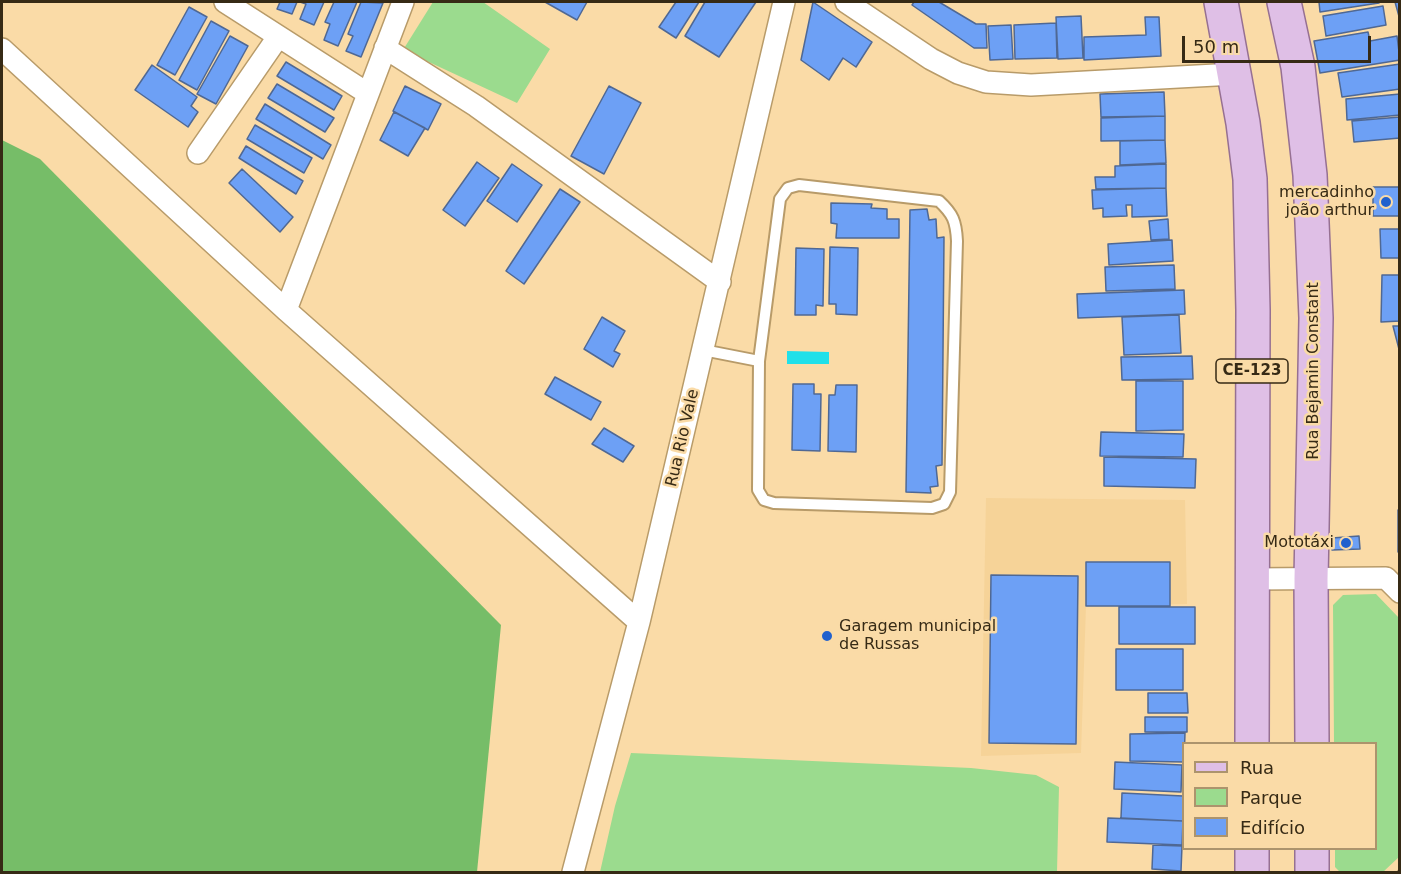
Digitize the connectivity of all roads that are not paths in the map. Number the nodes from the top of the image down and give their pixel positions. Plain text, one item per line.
1 (225, 2) edge
2 (403, 2) edge
3 (784, 2) edge
4 (846, 2) edge
5 (1221, 2) edge
6 (1284, 2) edge
7 (278, 37) junction
8 (385, 48) junction
9 (2, 49) edge
10 (1234, 74) junction
11 (367, 93) junction
12 (198, 153) dead end
13 (720, 282) junction
14 (286, 310) junction
15 (703, 350) junction
16 (759, 361) junction
17 (1252, 579) junction
18 (1311, 579) junction
19 (1395, 583) edge
20 (639, 622) junction
21 (1252, 742) edge
22 (1312, 742) edge
23 (1252, 850) edge
24 (1312, 850) edge
25 (573, 873) edge
26 (1252, 873) edge
27 (1312, 873) edge

1 - 7 street
2 - 8 street
3 - 13 street, Rua Rio Vale
4 - 10 street
5 - 10 main road, CE-123
6 - 18 main road, Rua Bejamin Constant
7 - 11 street
7 - 12 street
8 - 11 street
8 - 13 street
9 - 14 street
10 - 17 main road, CE-123
11 - 14 street
13 - 15 street, Rua Rio Vale
14 - 20 street
15 - 16 lane
15 - 20 street, Rua Rio Vale
16 - 16 lane
17 - 18 street
17 - 21 main road, CE-123
18 - 19 street
18 - 22 main road, Rua Bejamin Constant
20 - 25 street, Rua Rio Vale
23 - 26 main road
24 - 27 main road

